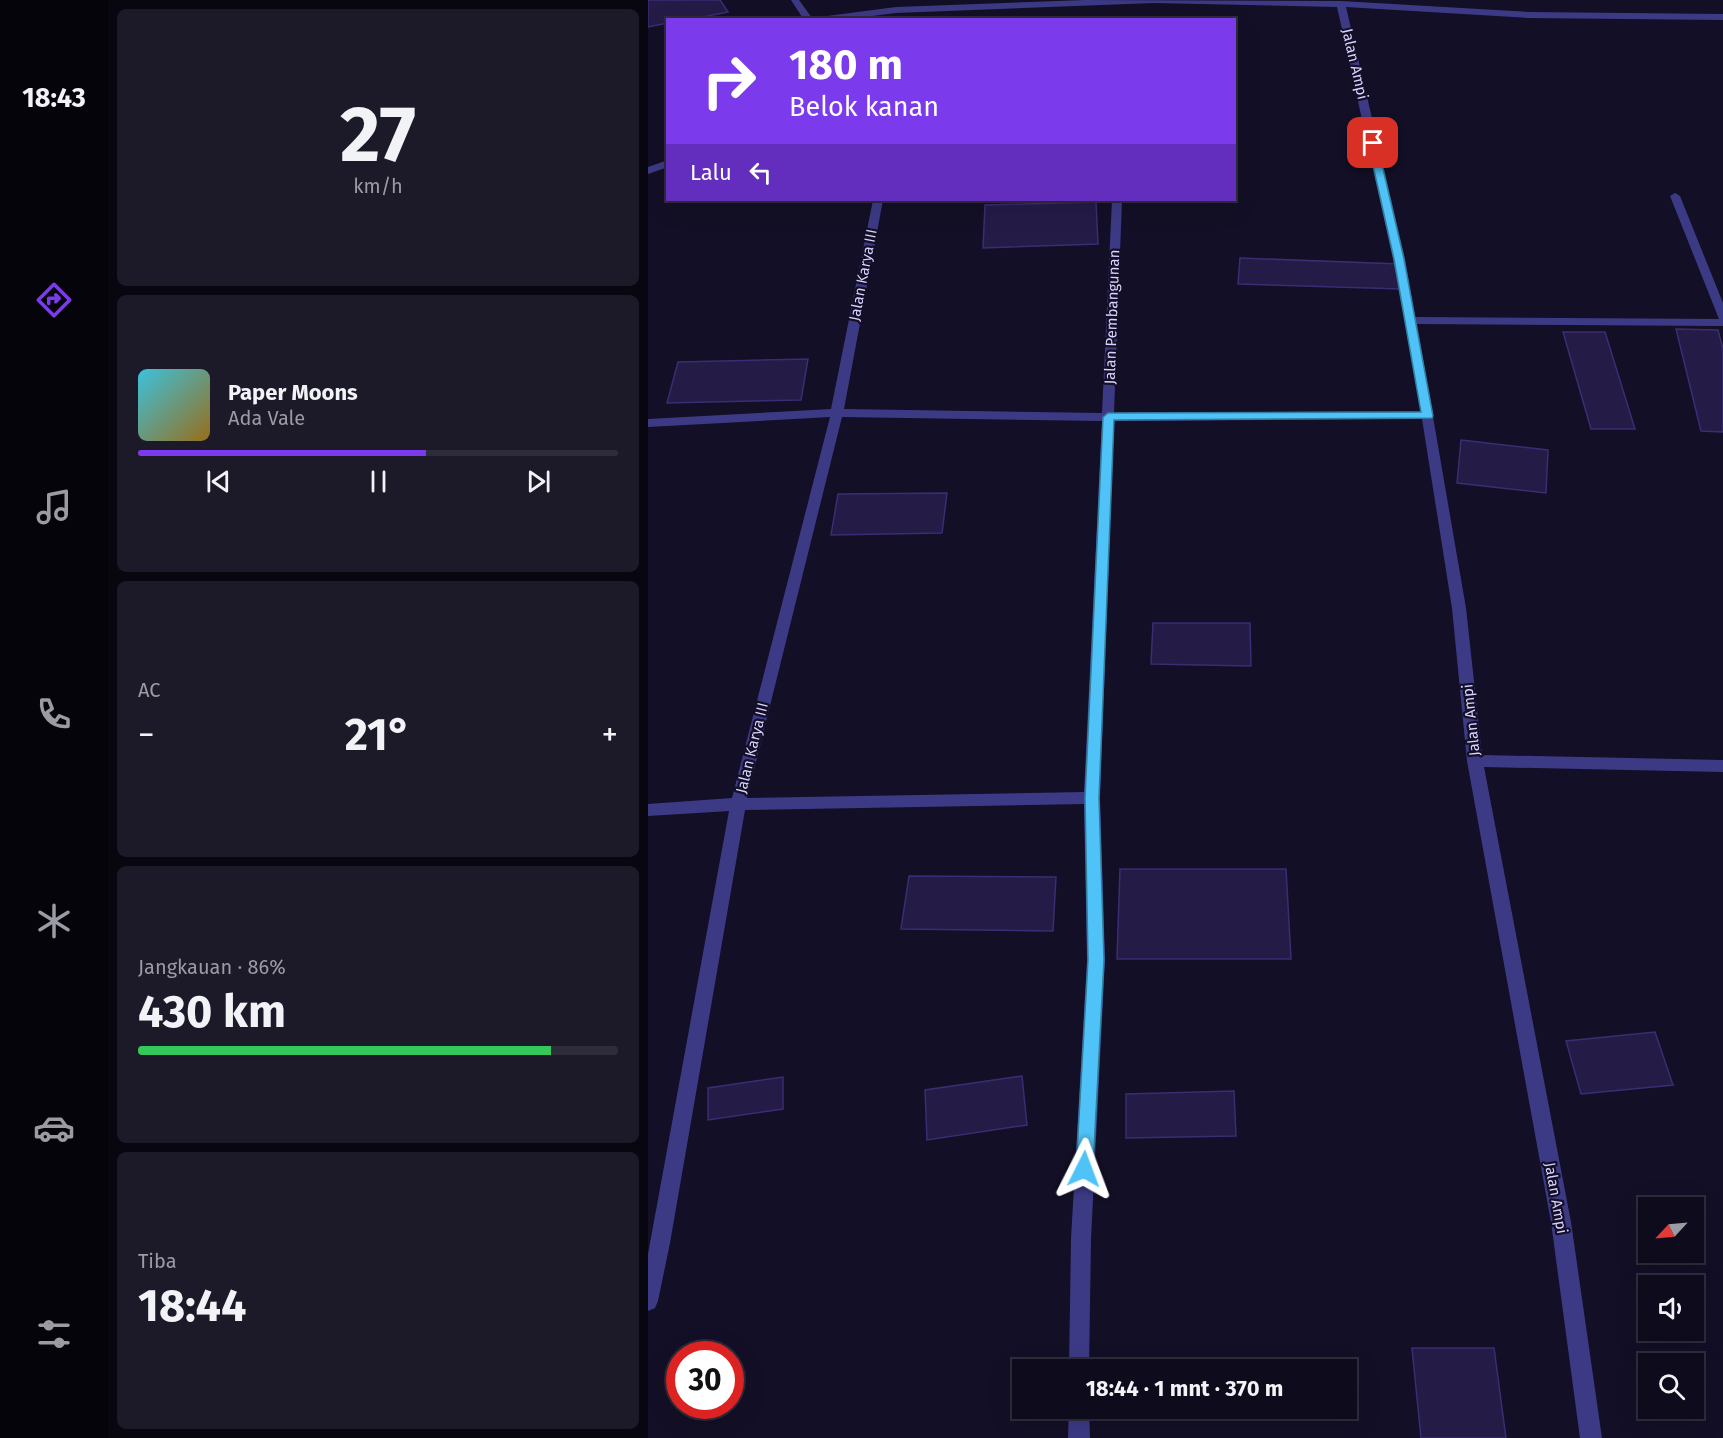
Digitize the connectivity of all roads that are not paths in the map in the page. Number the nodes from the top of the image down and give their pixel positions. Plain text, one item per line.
1 (795, 0) edge
2 (1154, 0) edge
3 (1005, 3) edge
4 (1341, 4) junction
5 (1723, 17) edge
6 (808, 18) edge
7 (830, 18) edge
8 (666, 164) edge
9 (648, 171) edge
10 (1675, 196) dead end
11 (878, 201) edge
12 (1117, 201) edge
13 (1723, 317) edge
14 (1411, 320) junction
15 (1723, 322) edge
16 (837, 413) junction
17 (1428, 416) junction
18 (1108, 417) junction
19 (648, 423) edge
20 (1475, 761) junction
21 (1723, 766) edge
22 (1092, 798) junction
23 (738, 804) junction
24 (648, 810) edge
25 (648, 1301) edge
26 (1079, 1359) edge
27 (1079, 1419) edge
28 (1079, 1438) edge
29 (1591, 1438) edge

1 - 6 street
2 - 3 street
2 - 4 street
3 - 7 street
4 - 5 street
4 - 14 street, Jalan Ampi
8 - 9 street
10 - 13 street
11 - 16 street, Jalan Karya III
12 - 18 street, Jalan Pembangunan
14 - 15 street
14 - 17 street, Jalan Ampi
16 - 18 street
16 - 19 street
16 - 23 street, Jalan Karya III
17 - 18 street
17 - 20 street, Jalan Ampi
18 - 22 street, Jalan Pembangunan
20 - 21 street
20 - 29 street, Jalan Ampi
22 - 23 street
22 - 26 street, Jalan Pembangunan
23 - 24 street
23 - 25 street, Jalan Karya III
27 - 28 street

